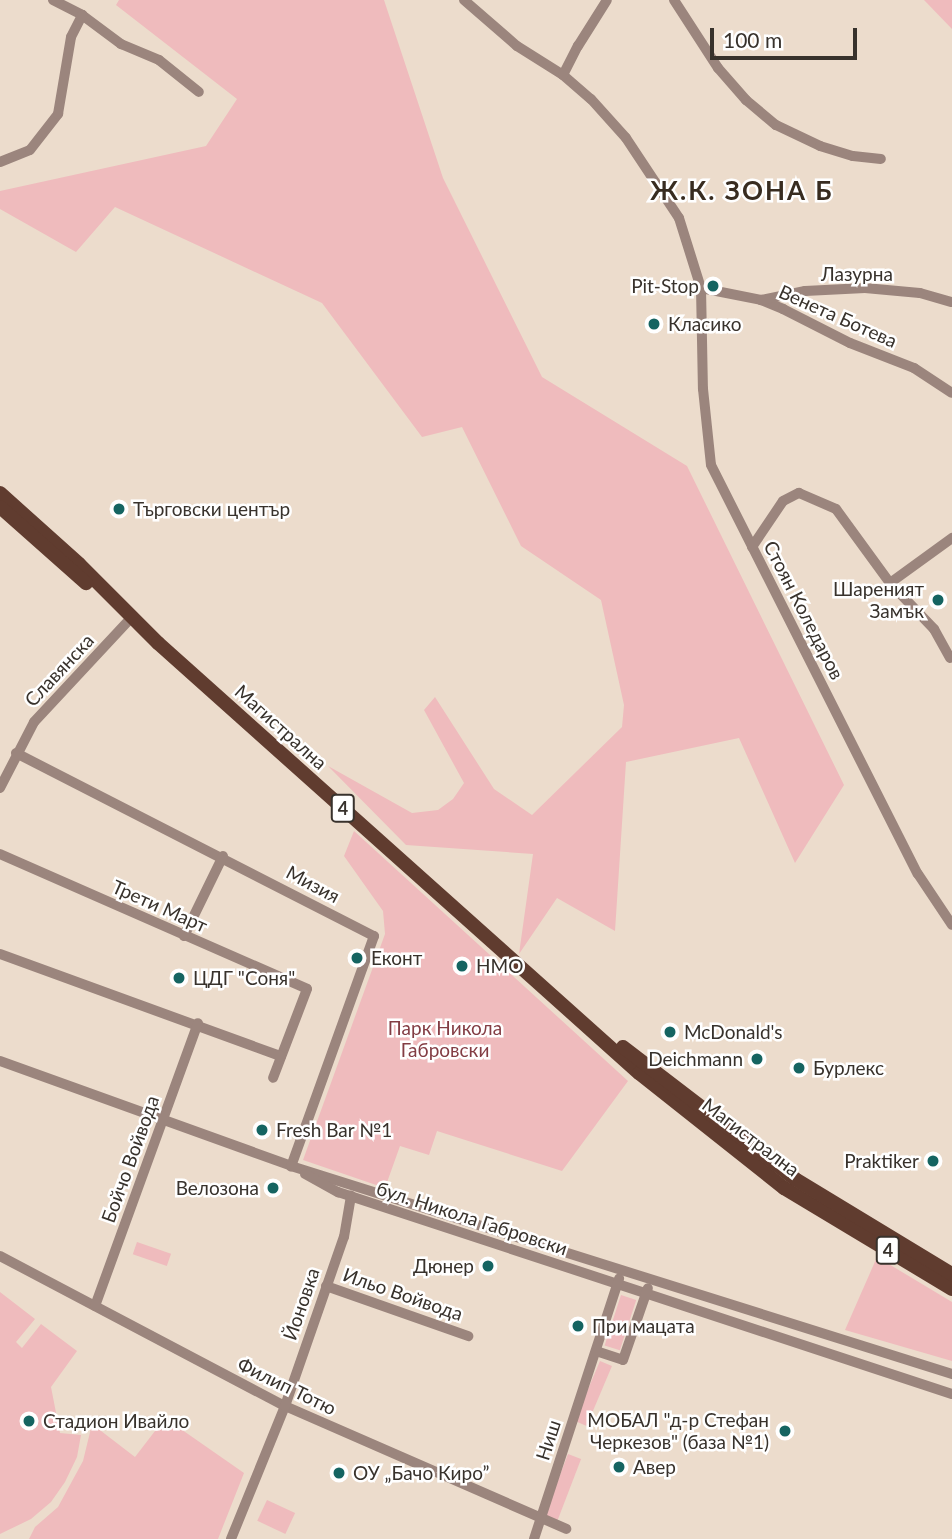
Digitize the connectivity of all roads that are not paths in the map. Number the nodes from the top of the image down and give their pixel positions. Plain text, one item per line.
1 (53, 0) edge
2 (464, 0) edge
3 (607, 0) edge
4 (674, 0) edge
5 (82, 15) junction
6 (563, 75) junction
7 (199, 92) dead end
8 (881, 159) dead end
9 (0, 162) edge
10 (701, 288) junction
11 (761, 300) junction
12 (952, 302) edge
13 (952, 393) edge
14 (0, 493) edge
15 (0, 507) edge
16 (952, 538) edge
17 (752, 547) junction
18 (890, 583) junction
19 (116, 603) junction
20 (131, 618) junction
21 (950, 658) dead end
22 (16, 753) junction
23 (0, 787) edge
24 (0, 854) edge
25 (223, 856) junction
26 (952, 925) edge
27 (184, 936) junction
28 (0, 954) edge
29 (547, 989) junction
30 (198, 1023) junction
31 (281, 1056) junction
32 (0, 1061) edge
33 (273, 1078) dead end
34 (162, 1119) junction
35 (291, 1166) junction
36 (351, 1196) junction
37 (0, 1256) edge
38 (622, 1270) junction
39 (952, 1274) edge
40 (651, 1279) junction
41 (617, 1284) junction
42 (326, 1286) junction
43 (952, 1289) edge
44 (646, 1293) junction
45 (95, 1306) junction
46 (468, 1336) dead end
47 (596, 1351) junction
48 (952, 1374) edge
49 (952, 1394) edge
50 (285, 1406) junction
51 (541, 1519) junction
52 (566, 1530) dead end
53 (231, 1539) edge
54 (534, 1539) edge

1 - 5 street
2 - 6 street, Стоян Коледаров
3 - 6 street
4 - 8 street
5 - 7 street
5 - 9 street
6 - 10 street, Стоян Коледаров
10 - 11 street, Венета Ботева
10 - 17 street, Стоян Коледаров
11 - 12 street, Лазурна
11 - 13 street, Венета Ботева
14 - 19 main road, Магистрална / 4
15 - 19 main road, Магистрална / 4
16 - 18 street
17 - 18 street
17 - 26 street, Стоян Коледаров
18 - 21 street
19 - 20 main road, Магистрална / 4
20 - 22 street, Славянска
20 - 29 main road, Магистрална / 4
22 - 23 street, Славянска
22 - 25 street, Мизия
24 - 27 street, Трети Март
25 - 27 street
25 - 35 street, Мизия
27 - 31 street, Трети Март
28 - 30 street
29 - 39 main road, Магистрална / 4
29 - 43 main road, Магистрална / 4
30 - 31 street
30 - 34 street, Бойчо Войвода
31 - 33 street
32 - 34 street, бул. Никола Габровски
34 - 35 street, бул. Никола Габровски
34 - 45 street, Бойчо Войвода
35 - 36 street, бул. Никола Габровски
35 - 38 street, бул. Никола Габровски
36 - 41 street, бул. Никола Габровски
36 - 42 street, Йоновка
37 - 45 street, Филип Тотю
38 - 40 street, бул. Никола Габровски
38 - 41 street, Ниш
40 - 44 street
40 - 48 street, бул. Никола Габровски
41 - 44 street, бул. Никола Габровски
41 - 47 street, Ниш
42 - 46 street, Ильо Войвода
42 - 50 street, Йоновка
44 - 47 street
44 - 49 street, бул. Никола Габровски
45 - 50 street, Филип Тотю
47 - 51 street, Ниш
50 - 51 street, Филип Тотю
50 - 53 street, Йоновка
51 - 52 street, Филип Тотю
51 - 54 street, Ниш

